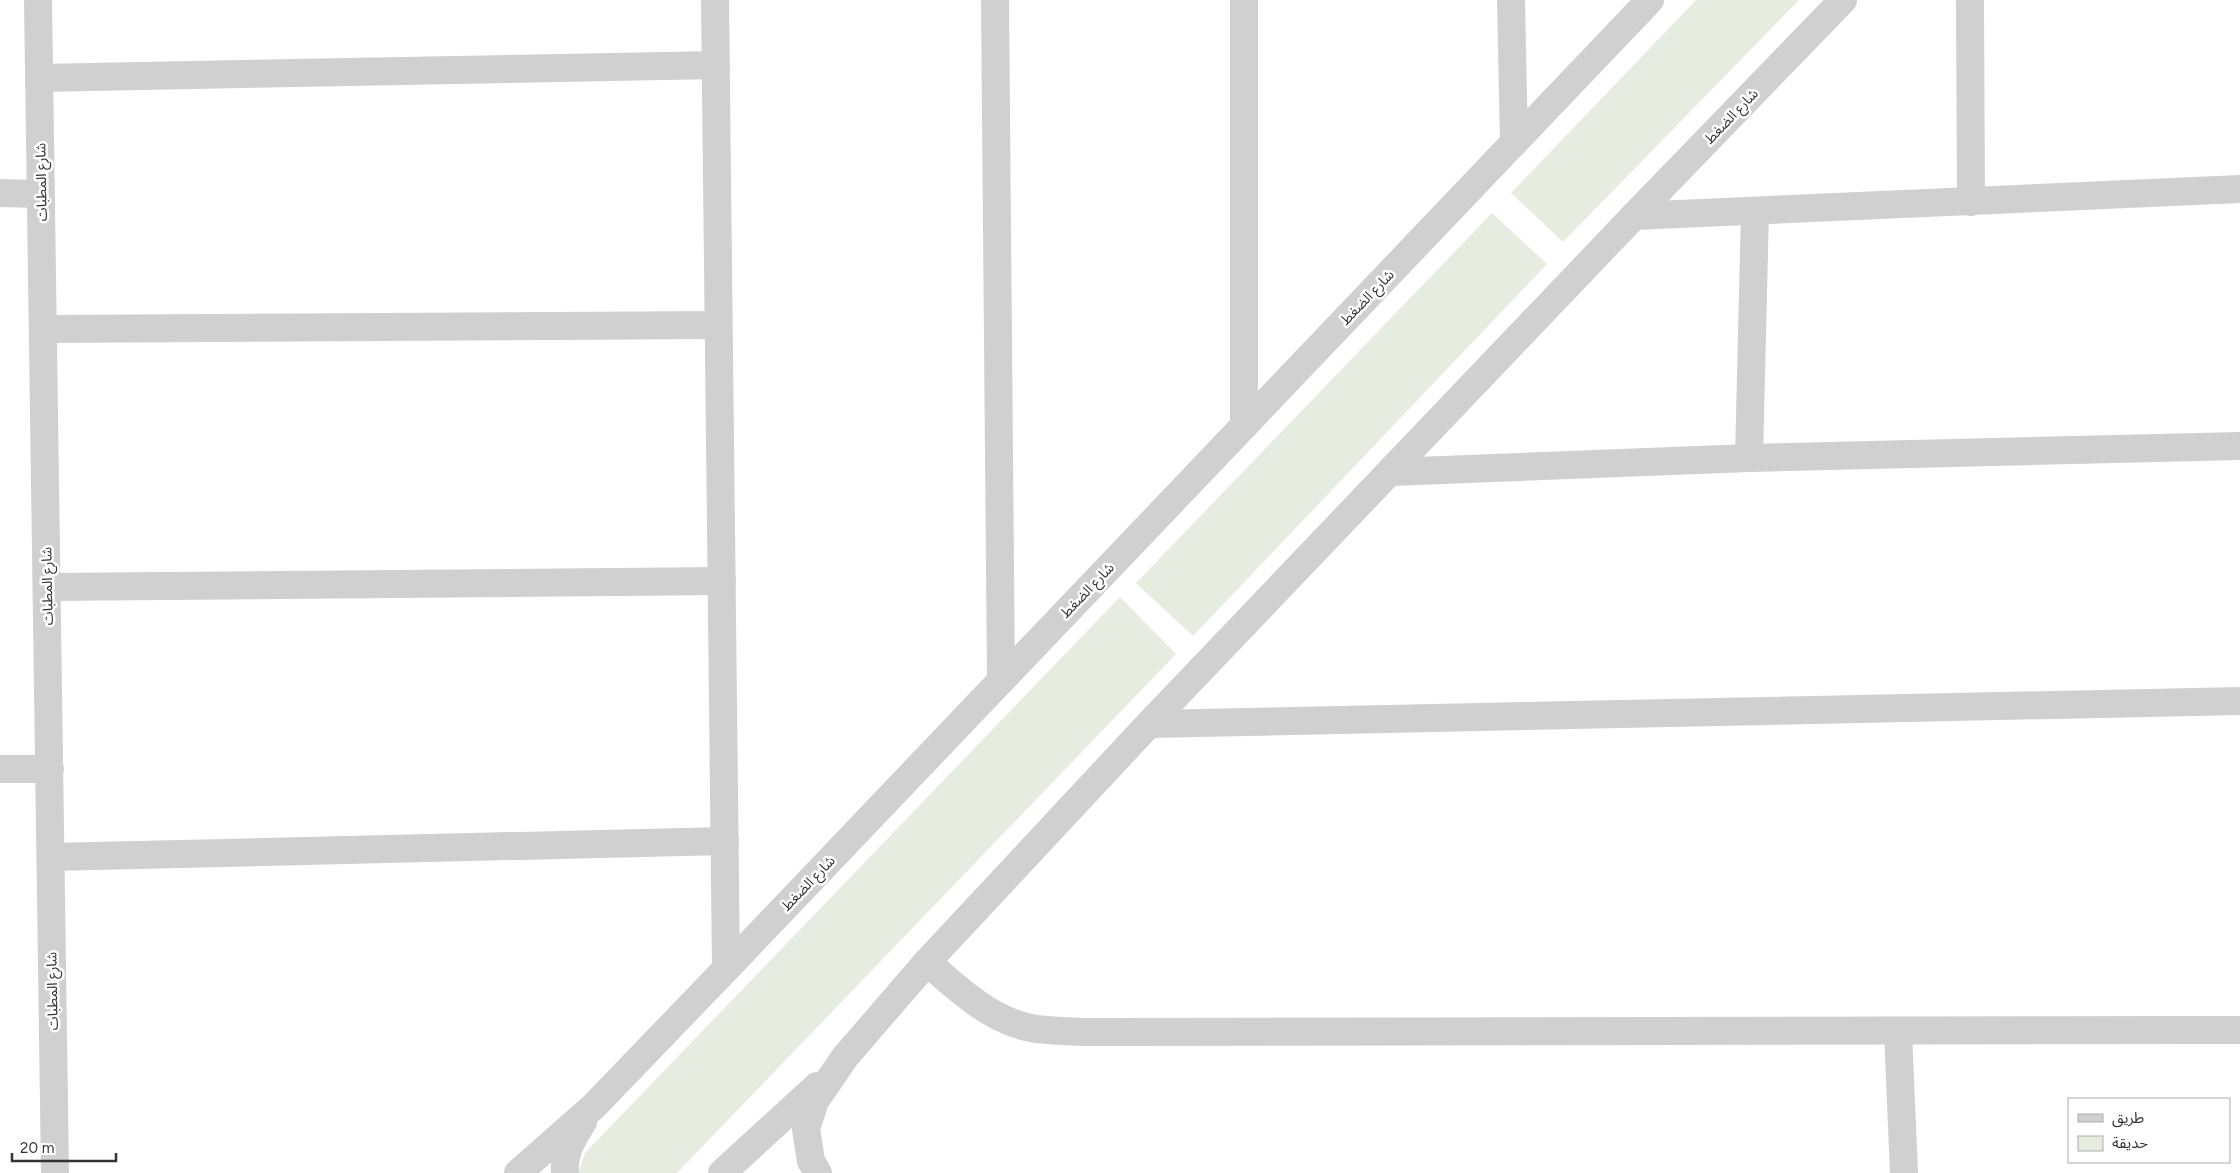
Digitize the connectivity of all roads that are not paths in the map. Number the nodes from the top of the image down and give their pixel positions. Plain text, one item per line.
1 (38, 0) edge
2 (715, 0) edge
3 (995, 0) edge
4 (1244, 0) edge
5 (1511, 0) edge
6 (1650, 0) edge
7 (1843, 0) edge
8 (1970, 0) edge
9 (716, 64) junction
10 (39, 78) junction
11 (1514, 143) junction
12 (2240, 189) edge
13 (0, 193) edge
14 (41, 194) junction
15 (1971, 202) junction
16 (1755, 211) junction
17 (1634, 216) junction
18 (718, 325) junction
19 (43, 329) junction
20 (1244, 426) junction
21 (2240, 446) edge
22 (1749, 458) junction
23 (1391, 472) junction
24 (722, 581) junction
25 (47, 587) junction
26 (1001, 681) junction
27 (2240, 701) edge
28 (1149, 724) junction
29 (50, 768) junction
30 (0, 769) edge
31 (725, 841) junction
32 (51, 857) junction
33 (927, 962) junction
34 (726, 969) junction
35 (2240, 1030) edge
36 (1898, 1032) junction
37 (845, 1057) junction
38 (594, 1106) junction
39 (55, 1173) edge
40 (518, 1173) edge
41 (565, 1173) edge
42 (722, 1173) edge
43 (818, 1173) edge
44 (1904, 1173) edge

1 - 10 street, شارع المطبات
2 - 9 street
3 - 26 street
4 - 20 street
5 - 11 street
6 - 11 street, شارع الضغط
7 - 17 street, شارع الضغط
8 - 15 street
9 - 10 street
9 - 18 street
10 - 14 street, شارع المطبات
11 - 20 street, شارع الضغط
12 - 15 street
13 - 14 street
14 - 19 street, شارع المطبات
15 - 16 street
16 - 17 street
16 - 22 street
17 - 23 street, شارع الضغط
18 - 19 street
18 - 24 street
19 - 25 street, شارع المطبات
20 - 26 street, شارع الضغط
21 - 22 street
22 - 23 street
23 - 28 street, شارع الضغط
24 - 25 street
24 - 31 street
25 - 29 street, شارع المطبات
26 - 34 street, شارع الضغط
27 - 28 street
28 - 33 street, شارع الضغط
29 - 30 street
29 - 32 street, شارع المطبات
31 - 32 street
31 - 34 street
32 - 39 street, شارع المطبات
33 - 36 street
33 - 37 street, شارع الضغط
34 - 38 street, شارع الضغط
35 - 36 street
36 - 44 street
37 - 42 street
37 - 43 street, شارع الضغط
38 - 40 street, شارع الضغط
38 - 41 street

